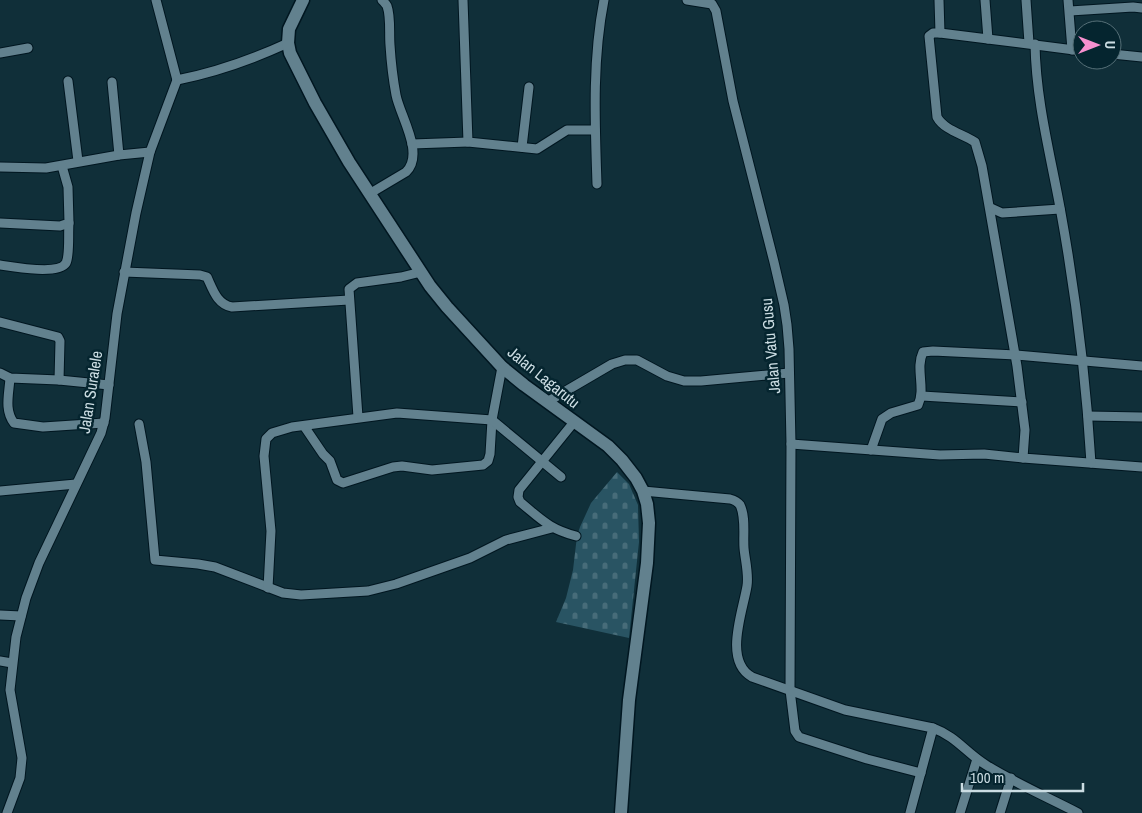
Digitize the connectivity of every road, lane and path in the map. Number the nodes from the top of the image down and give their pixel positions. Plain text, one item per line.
1 (156, 0) edge
2 (303, 0) edge
3 (382, 0) edge
4 (463, 0) edge
5 (604, 0) edge
6 (687, 0) edge
7 (940, 0) edge
8 (985, 0) edge
9 (1026, 0) edge
10 (1068, 0) edge
11 (1142, 8) edge
12 (1070, 11) junction
13 (940, 33) junction
14 (988, 39) junction
15 (288, 43) junction
16 (1032, 44) junction
17 (28, 48) dead end
18 (1072, 50) joint
19 (0, 53) edge
20 (1122, 55) edge
21 (1142, 57) edge
22 (177, 80) junction
23 (68, 81) dead end
24 (112, 82) dead end
25 (529, 86) dead end
26 (595, 130) junction
27 (468, 142) junction
28 (412, 144) junction
29 (522, 147) junction
30 (150, 152) junction
31 (119, 155) junction
32 (78, 161) junction
33 (62, 166) junction
34 (0, 167) edge
35 (597, 184) dead end
36 (369, 194) junction
37 (990, 208) junction
38 (1060, 209) junction
39 (0, 223) edge
40 (69, 223) junction
41 (0, 265) edge
42 (124, 272) junction
43 (421, 272) junction
44 (349, 300) junction
45 (0, 322) edge
46 (1016, 355) junction
47 (1084, 360) junction
48 (1142, 366) edge
49 (502, 367) junction
50 (0, 373) edge
51 (790, 373) junction
52 (10, 378) junction
53 (59, 380) junction
54 (109, 385) junction
55 (922, 396) junction
56 (547, 402) junction
57 (1022, 402) junction
58 (1088, 416) junction
59 (1142, 417) edge
60 (358, 418) junction
61 (492, 420) junction
62 (574, 422) junction
63 (104, 423) junction
64 (139, 424) dead end
65 (304, 426) junction
66 (791, 444) junction
67 (871, 450) junction
68 (1023, 458) junction
69 (543, 461) junction
70 (1091, 463) junction
71 (1142, 467) edge
72 (561, 478) dead end
73 (76, 484) junction
74 (0, 491) edge
75 (643, 492) junction
76 (552, 528) junction
77 (576, 536) dead end
78 (268, 588) junction
79 (0, 615) edge
80 (21, 616) junction
81 (0, 661) edge
82 (12, 663) junction
83 (790, 690) junction
84 (932, 728) junction
85 (977, 759) junction
86 (921, 773) junction
87 (1011, 778) junction
88 (7, 813) edge
89 (622, 813) edge
90 (910, 813) edge
91 (960, 813) edge
92 (1000, 813) edge
93 (1078, 813) edge

1 - 22 street
2 - 15 street
3 - 28 street
4 - 27 street
5 - 26 street
6 - 51 street, Jalan Vatu Gusu
7 - 13 street
8 - 14 street
9 - 16 street
10 - 12 street
11 - 12 street
12 - 18 street
13 - 14 street
13 - 37 street
14 - 16 street
15 - 22 street
15 - 36 street, Jalan Lagarutu
16 - 18 street
16 - 38 street
17 - 19 street
20 - 21 street
22 - 30 street, Jalan Suralele
23 - 32 street
24 - 31 street
25 - 29 street
26 - 29 street
26 - 35 street
27 - 28 street
27 - 29 street
28 - 36 street
30 - 31 street
30 - 42 street, Jalan Suralele
31 - 32 street
32 - 33 street
33 - 34 street
33 - 40 street
36 - 43 street, Jalan Lagarutu
37 - 38 street
37 - 46 street
38 - 47 street
39 - 40 street
40 - 41 street
42 - 44 street
42 - 54 street, Jalan Suralele
43 - 44 street
43 - 49 street, Jalan Lagarutu
44 - 60 street
45 - 53 street
46 - 47 street
46 - 55 street
46 - 57 street
47 - 48 street
47 - 58 street
49 - 56 street, Jalan Lagarutu
49 - 61 street
50 - 52 street
51 - 56 street
51 - 66 street, Jalan Vatu Gusu
52 - 53 street
52 - 63 street
53 - 54 street
54 - 63 street, Jalan Suralele
55 - 57 street
55 - 67 street
56 - 62 street, Jalan Lagarutu
57 - 68 street
58 - 59 street
58 - 70 street
60 - 61 street
60 - 65 street
61 - 65 street
61 - 69 street
62 - 69 street
62 - 75 street, Jalan Lagarutu
63 - 73 street, Jalan Suralele
64 - 78 street
65 - 78 street
66 - 67 street
66 - 83 street, Jalan Vatu Gusu
67 - 68 street
68 - 70 street
69 - 72 street
69 - 76 street
70 - 71 street
73 - 74 street
73 - 80 street, Jalan Suralele
75 - 83 street
75 - 89 street, Jalan Lagarutu
76 - 77 street
76 - 78 street
79 - 80 street
80 - 82 street, Jalan Suralele
81 - 82 street
82 - 88 street, Jalan Suralele
83 - 84 street
83 - 86 street, Jalan Vatu Gusu
84 - 85 street
84 - 86 street
85 - 87 street
85 - 91 street
86 - 90 street
87 - 92 street
87 - 93 street

